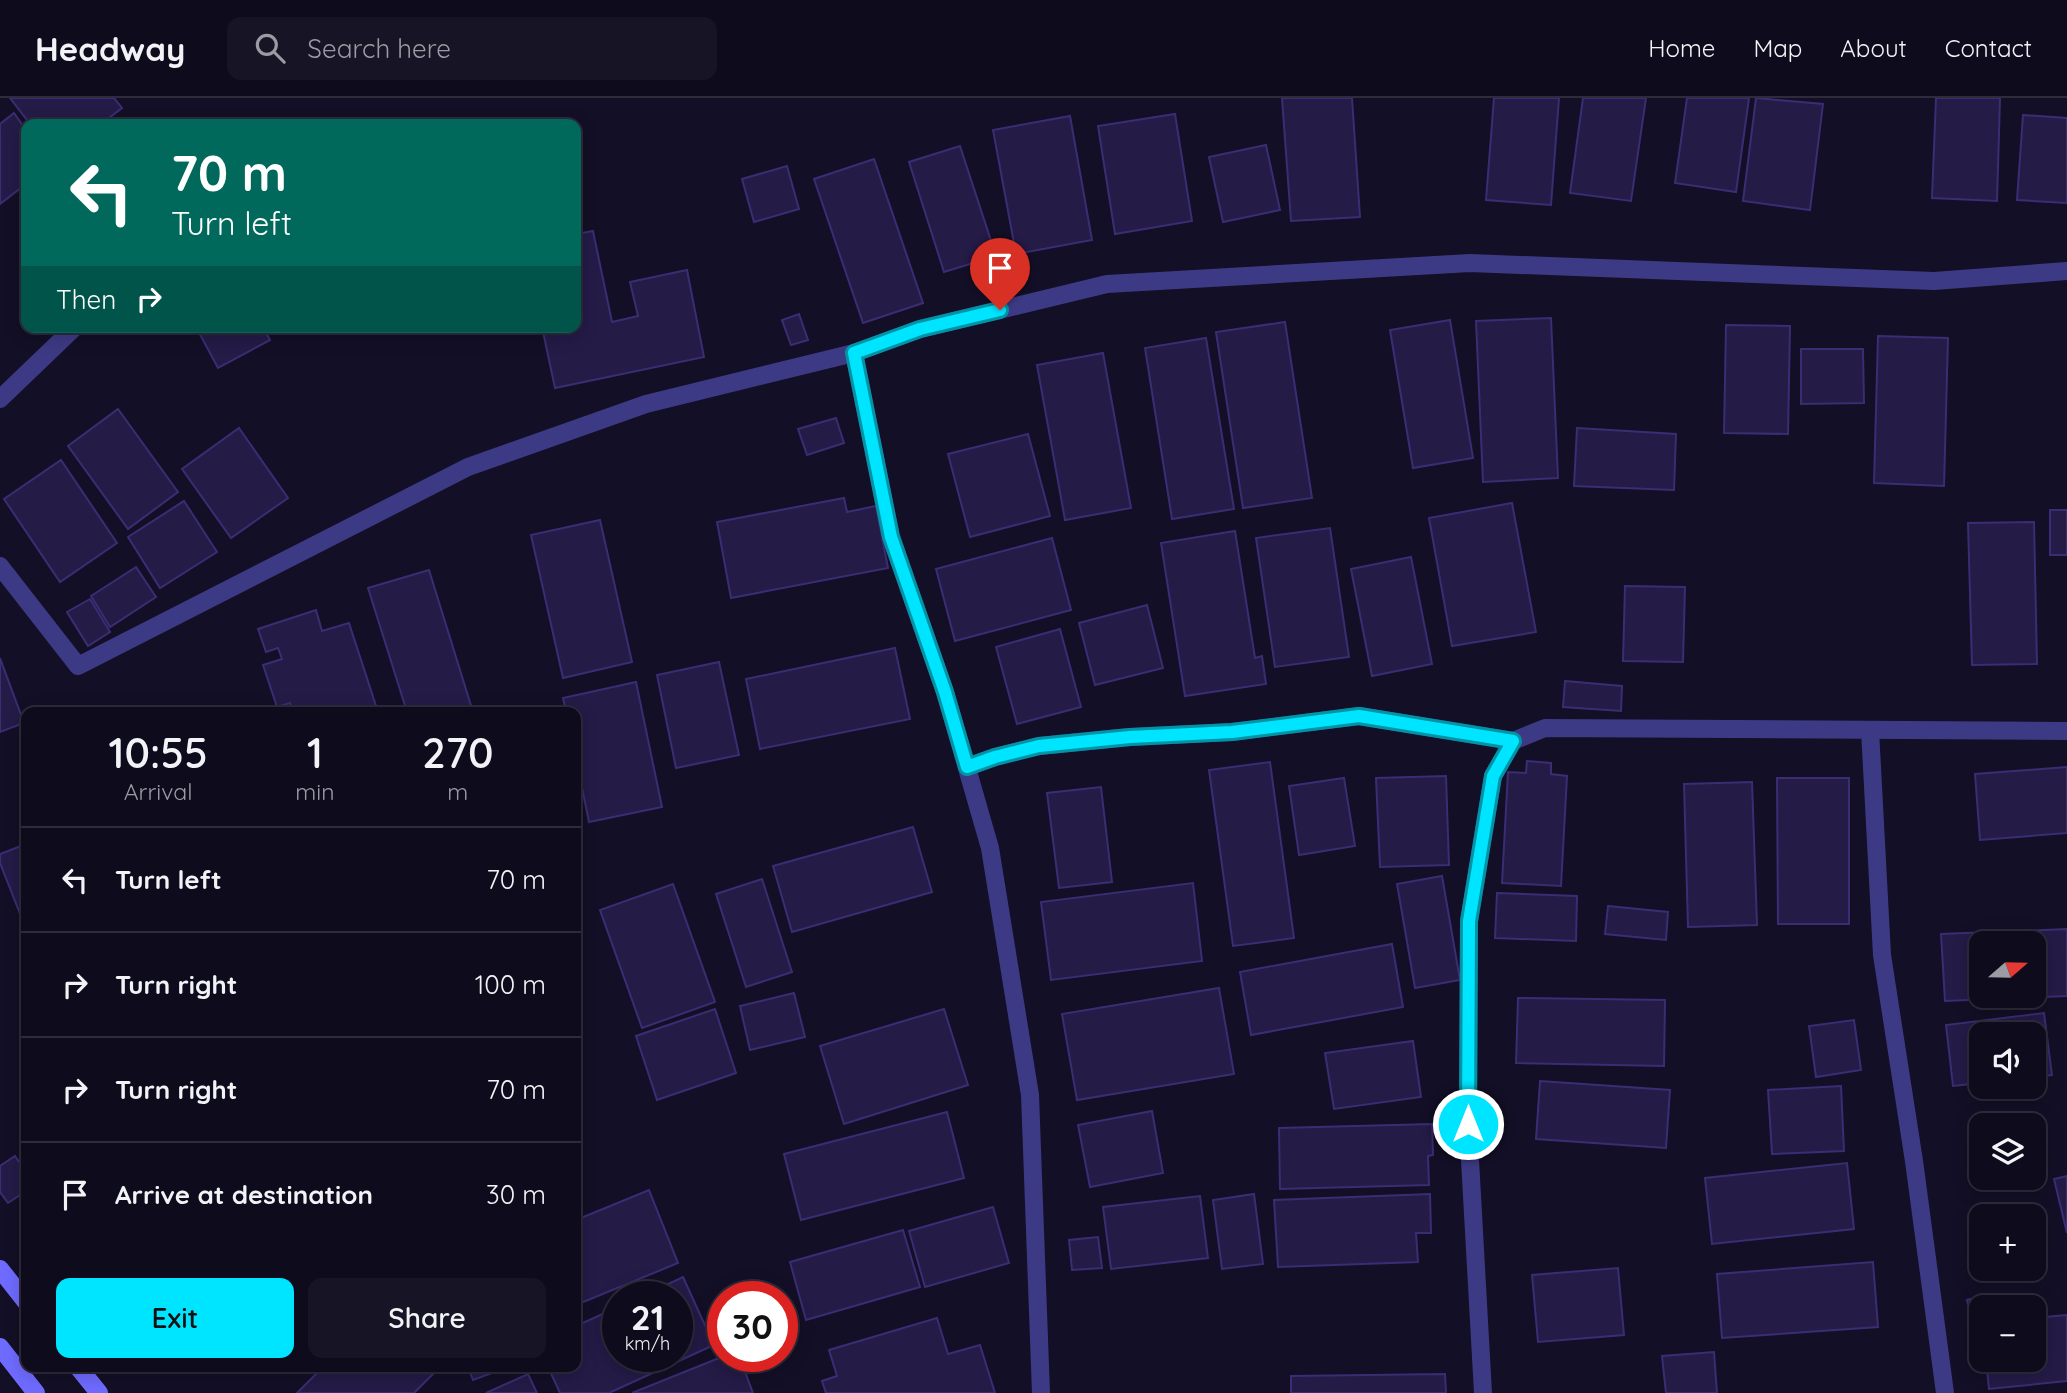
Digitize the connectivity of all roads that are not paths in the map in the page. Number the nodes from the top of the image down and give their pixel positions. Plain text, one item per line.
1 (2067, 271) edge
2 (69, 333) edge
3 (854, 353) junction
4 (0, 399) edge
5 (0, 566) edge
6 (1871, 730) junction
7 (2067, 731) edge
8 (1513, 741) junction
9 (967, 767) junction
10 (0, 1269) edge
11 (21, 1296) edge
12 (0, 1347) edge
13 (82, 1372) edge
14 (36, 1393) edge
15 (99, 1393) edge
16 (1041, 1393) edge
17 (1483, 1393) edge
18 (1945, 1393) edge

1 - 3 street
2 - 4 street
3 - 5 street
3 - 9 street
6 - 7 street
6 - 8 street
6 - 18 street
8 - 9 street
8 - 17 street
9 - 16 street
10 - 11 main road
12 - 14 main road
13 - 15 main road

